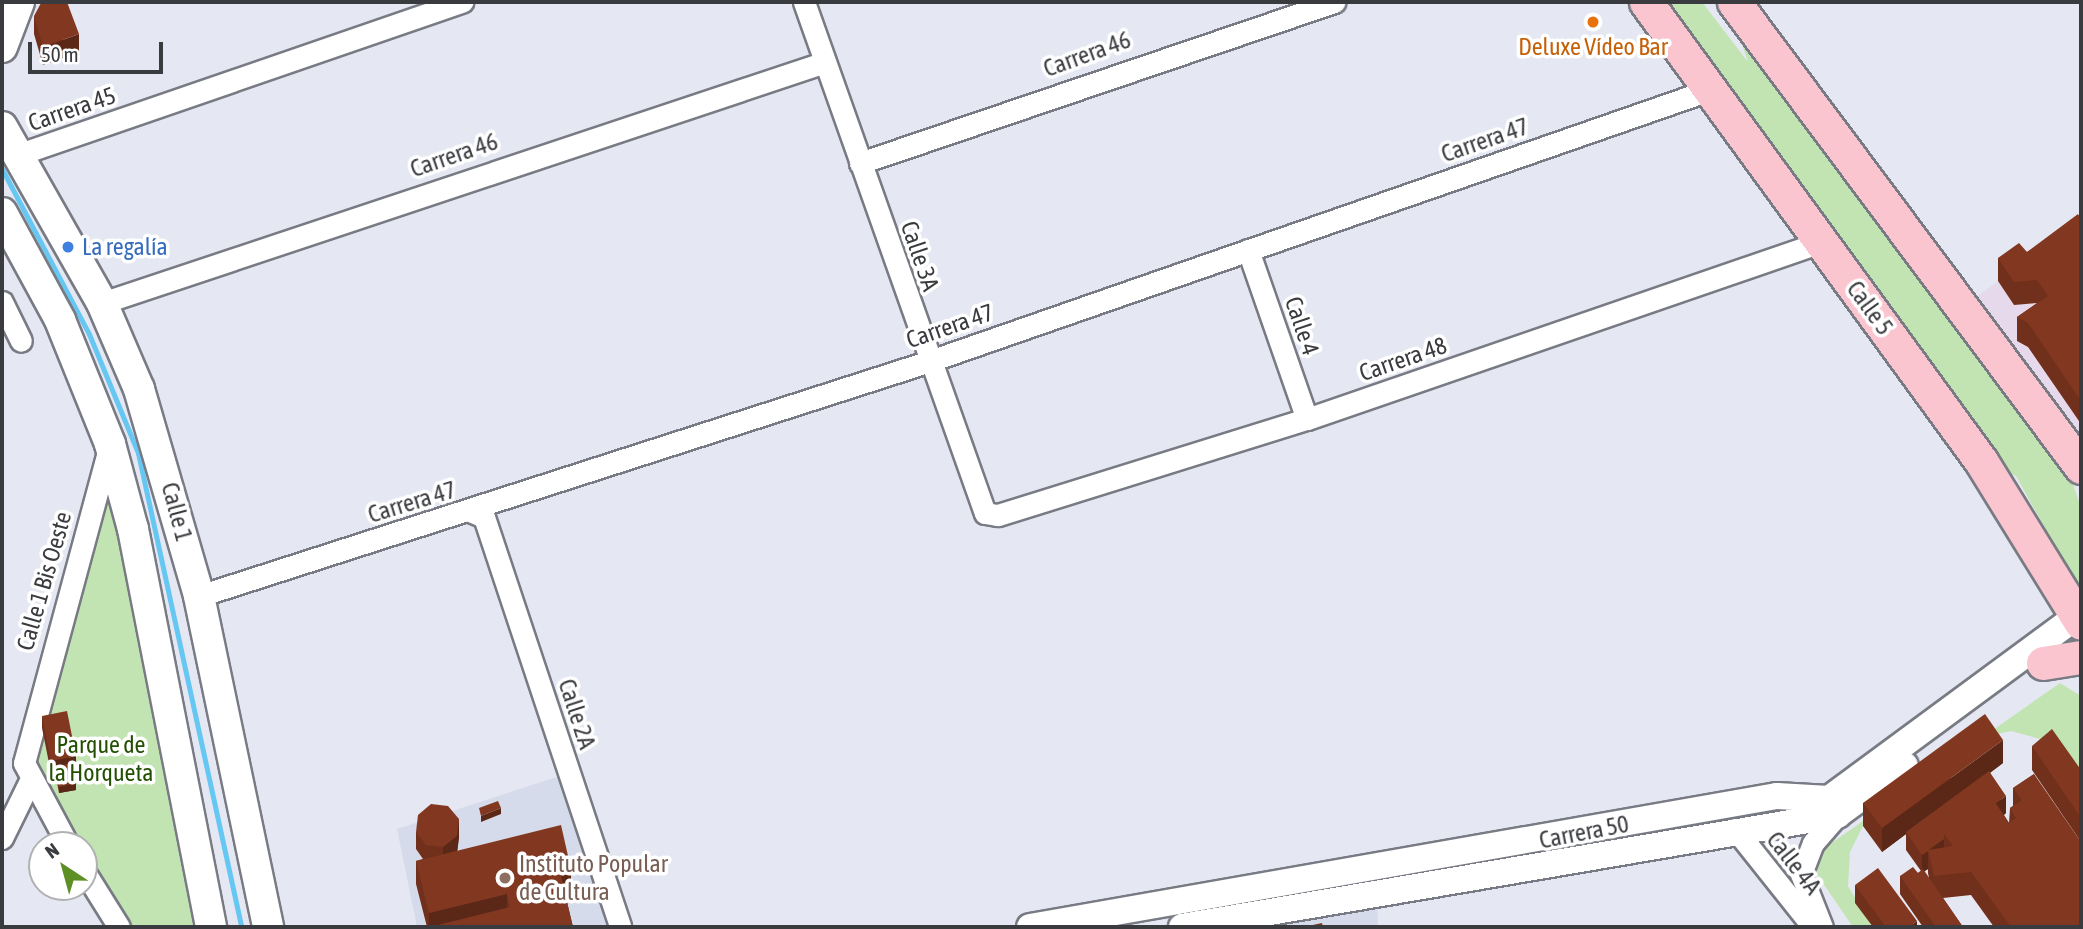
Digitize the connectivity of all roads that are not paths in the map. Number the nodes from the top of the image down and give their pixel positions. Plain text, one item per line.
1 (19, 2) edge
2 (462, 2) edge
3 (804, 2) edge
4 (1334, 2) edge
5 (1646, 2) edge
6 (1734, 2) edge
7 (2, 47) edge
8 (825, 62) junction
9 (1712, 89) junction
10 (2, 127) edge
11 (17, 155) junction
12 (860, 163) junction
13 (2, 213) edge
14 (1821, 242) junction
15 (1248, 250) junction
16 (2, 302) edge
17 (102, 303) junction
18 (21, 341) dead end
19 (930, 361) junction
20 (1307, 419) junction
21 (110, 444) junction
22 (2081, 467) edge
23 (482, 511) junction
24 (998, 514) joint
25 (199, 596) junction
26 (2080, 621) edge
27 (2081, 657) edge
28 (2043, 663) junction
29 (29, 783) junction
30 (1838, 815) junction
31 (1735, 829) junction
32 (59, 831) edge
33 (2, 838) edge
34 (98, 893) edge
35 (119, 927) edge
36 (211, 927) edge
37 (268, 927) edge
38 (620, 927) edge
39 (1030, 927) edge
40 (1182, 927) edge
41 (1813, 927) edge
42 (1822, 927) edge

1 - 7 main road
2 - 11 street, Carrera 45
3 - 8 street, Calle 3A
4 - 12 street, Carrera 46
5 - 9 main road, Calle 5
6 - 22 main road
8 - 12 street, Calle 3A
8 - 17 street, Carrera 46
9 - 14 main road, Calle 5
9 - 15 street, Carrera 47
10 - 11 main road, Calle 1
11 - 17 main road, Calle 1
12 - 19 street, Calle 3A
13 - 21 main road, Calle 1
14 - 20 street, Carrera 48
14 - 26 main road, Calle 5
15 - 19 street, Carrera 47
15 - 20 street, Calle 4
16 - 18 street
17 - 25 main road, Calle 1
19 - 23 street, Carrera 47
19 - 24 street, Calle 3A
20 - 24 street, Carrera 48
21 - 29 street, Calle 1 Bis Oeste
21 - 36 main road, Calle 1
23 - 25 street, Carrera 47
23 - 38 street, Calle 2A
25 - 37 main road, Calle 1
26 - 28 street, Carrera 50
26 - 39 street, Carrera 50
27 - 28 main road
28 - 30 street, Carrera 50
29 - 32 street
29 - 33 street
30 - 31 street, Carrera 50
30 - 42 street, Calle 4A
31 - 40 street, Carrera 50
31 - 41 street, Calle 4A
34 - 35 street

